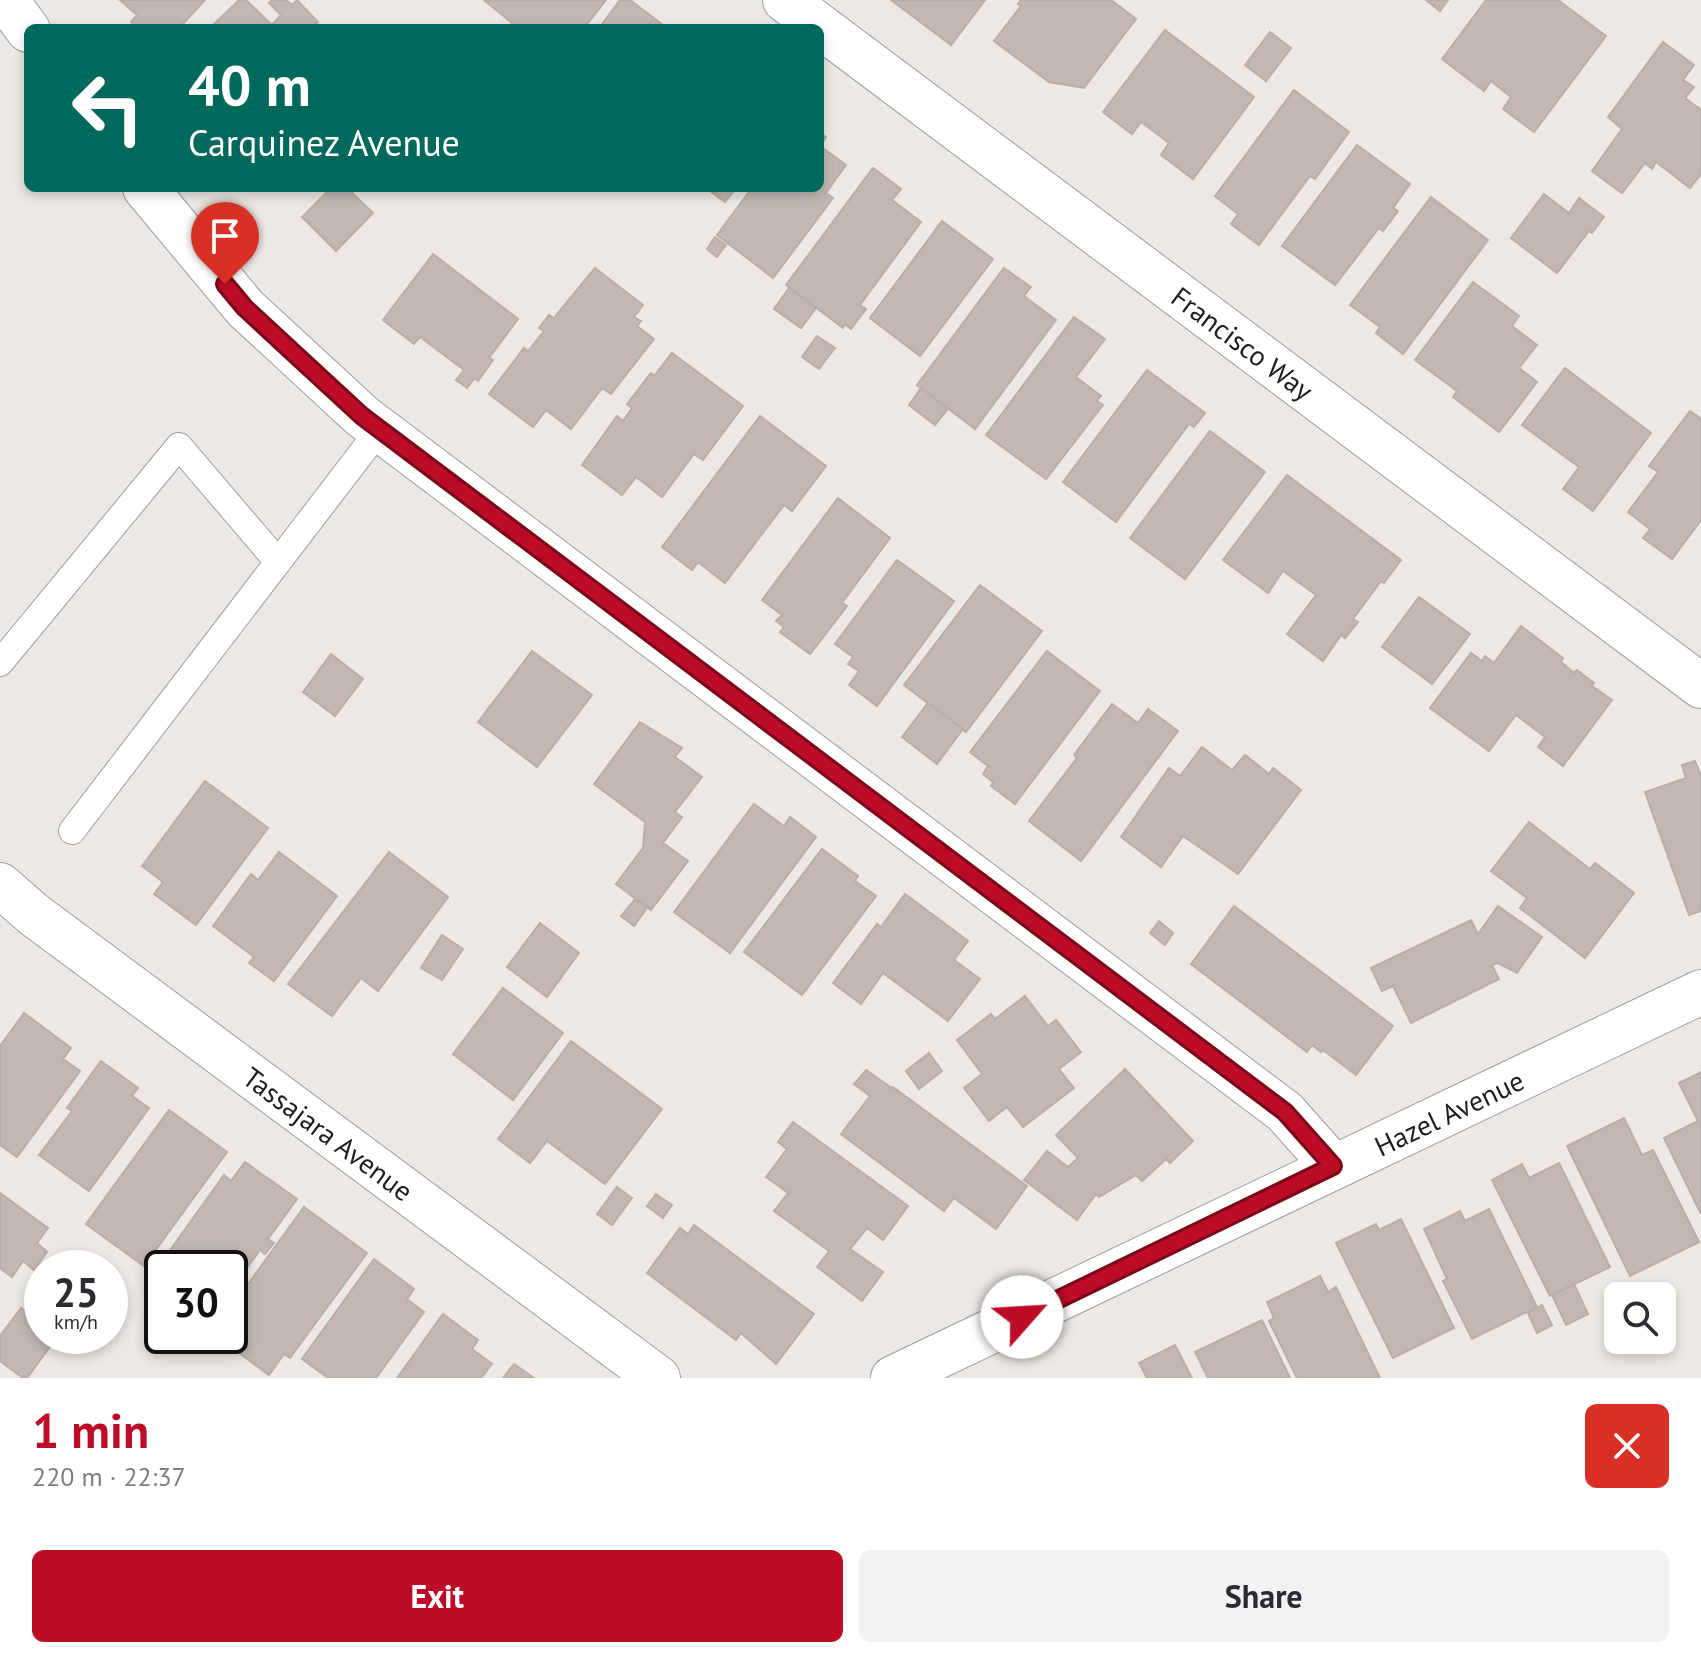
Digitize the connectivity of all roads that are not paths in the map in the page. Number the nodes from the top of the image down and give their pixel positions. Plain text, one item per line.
1 (6, 0) edge
2 (785, 0) edge
3 (817, 24) edge
4 (24, 25) edge
5 (824, 29) edge
6 (148, 192) edge
7 (380, 429) junction
8 (278, 562) junction
9 (0, 663) edge
10 (1701, 686) edge
11 (72, 831) dead end
12 (0, 885) edge
13 (1701, 992) edge
14 (1333, 1166) junction
15 (938, 1368) edge
16 (658, 1378) edge
17 (893, 1378) edge

1 - 4 street
2 - 3 street, Francisco Way
5 - 10 street, Francisco Way
6 - 7 street
7 - 8 lane
7 - 14 street
8 - 9 lane
8 - 11 lane
12 - 16 street, Tassajara Avenue
13 - 14 street, Hazel Avenue
14 - 15 street, Hazel Avenue
15 - 17 street, Hazel Avenue

